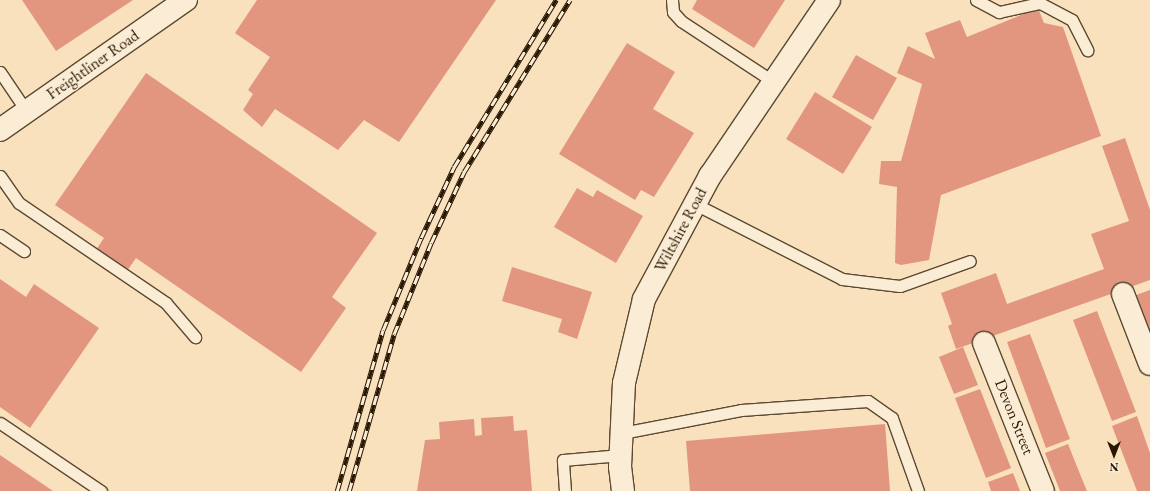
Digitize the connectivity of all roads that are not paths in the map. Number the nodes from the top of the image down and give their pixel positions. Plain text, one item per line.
1 (186, 0) edge
2 (672, 0) edge
3 (829, 0) edge
4 (976, 0) edge
5 (1087, 50) dead end
6 (0, 72) edge
7 (774, 82) junction
8 (27, 112) junction
9 (0, 130) edge
10 (0, 176) edge
11 (695, 204) junction
12 (0, 235) edge
13 (24, 251) dead end
14 (970, 261) dead end
15 (1123, 294) dead end
16 (195, 337) dead end
17 (984, 343) dead end
18 (1150, 364) edge
19 (0, 423) edge
20 (622, 433) junction
21 (621, 455) junction
22 (101, 491) edge
23 (565, 491) edge
24 (623, 491) edge
25 (918, 491) edge
26 (1043, 491) edge

1 - 8 street, Freightliner Road
2 - 7 lane
3 - 7 street, Wiltshire Road
4 - 5 lane
6 - 8 lane
7 - 11 street, Wiltshire Road
8 - 9 street, Freightliner Road
10 - 16 lane
11 - 14 lane
11 - 20 street, Wiltshire Road
12 - 13 lane
15 - 18 street
17 - 26 street, Devon Street
19 - 22 lane
20 - 21 street, Wiltshire Road
20 - 25 lane
21 - 23 lane
21 - 24 street, Wiltshire Road

